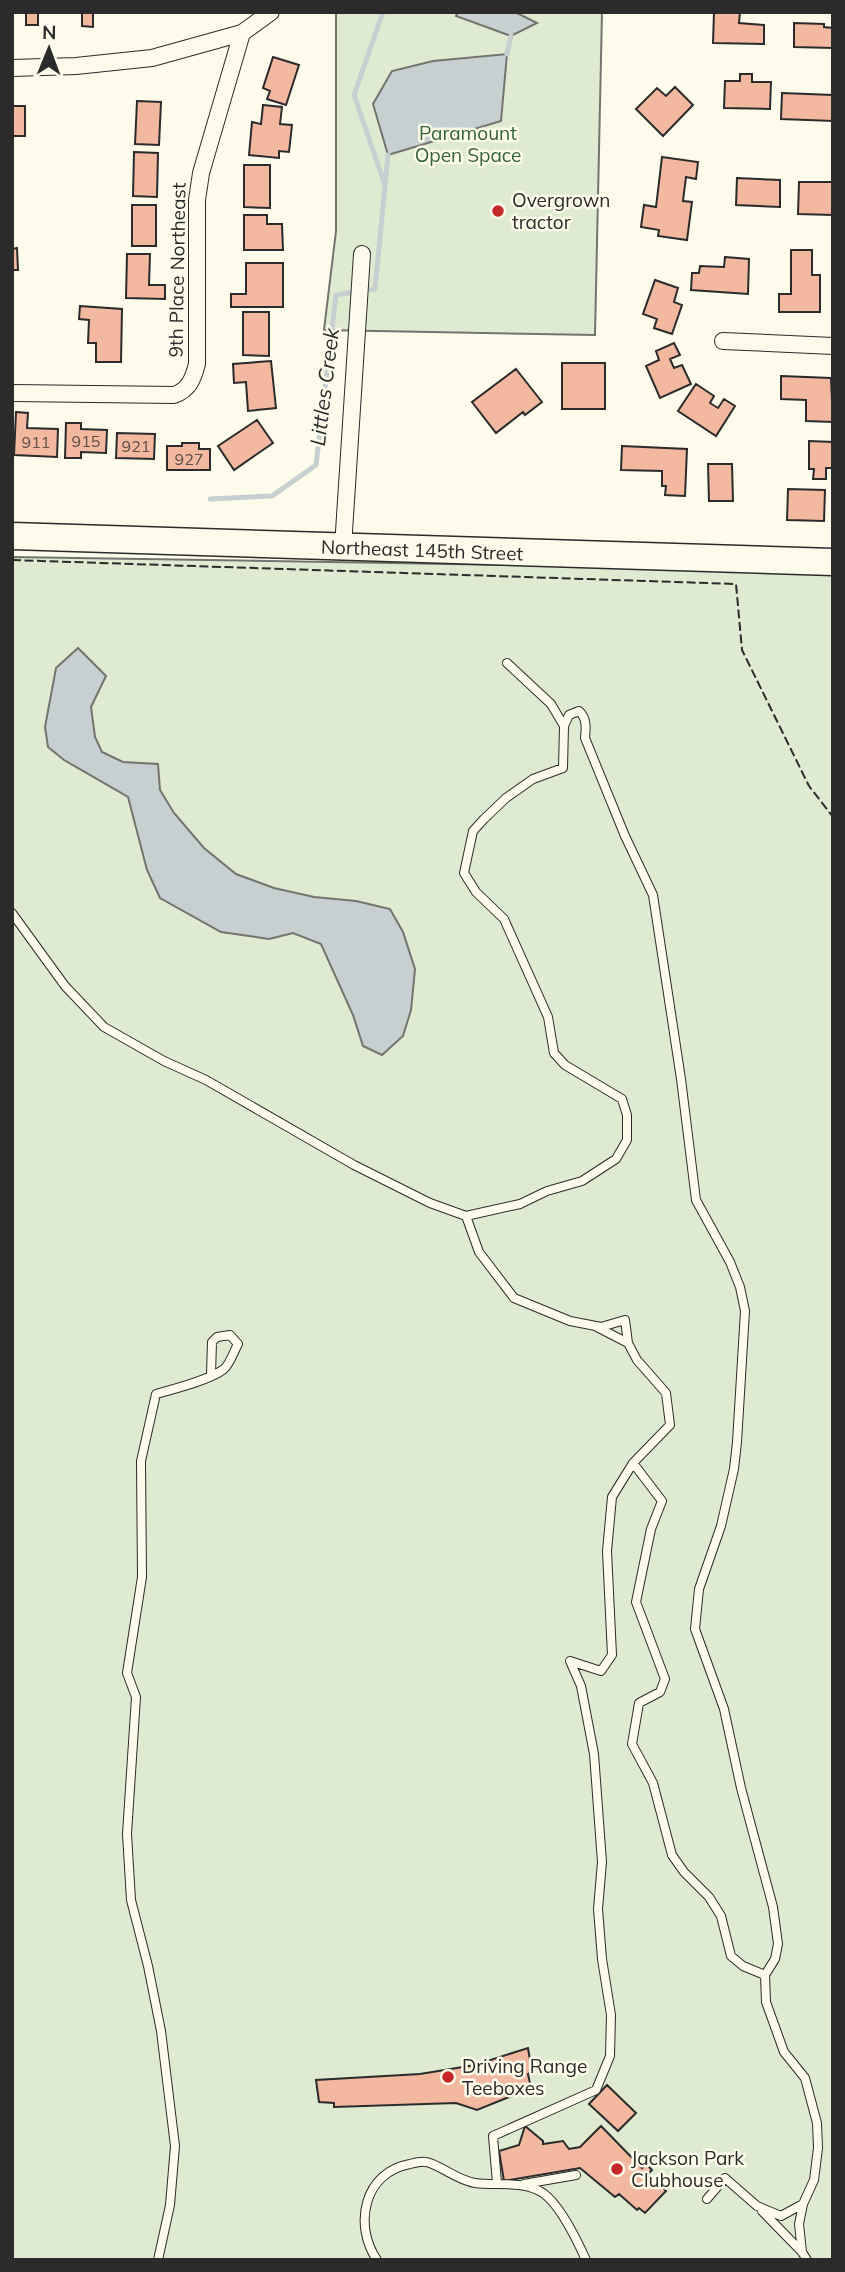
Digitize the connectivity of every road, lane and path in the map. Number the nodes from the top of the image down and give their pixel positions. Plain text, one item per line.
1 (271, 12) edge
2 (242, 33) junction
3 (12, 68) edge
4 (362, 254) dead end
5 (723, 341) dead end
6 (833, 346) edge
7 (12, 393) edge
8 (12, 536) edge
9 (343, 547) junction
10 (833, 562) edge
11 (507, 663) dead end
12 (564, 726) junction
13 (12, 913) edge
14 (466, 1216) junction
15 (595, 1326) junction
16 (628, 1343) junction
17 (211, 1374) junction
18 (633, 1463) junction
19 (765, 1975) junction
20 (576, 2175) dead end
21 (497, 2183) junction
22 (516, 2186) junction
23 (707, 2199) dead end
24 (803, 2204) junction
25 (757, 2206) junction
26 (805, 2256) edge
27 (158, 2260) edge
28 (377, 2260) edge
29 (586, 2260) edge

1 - 2 street
2 - 3 street
2 - 7 street, 9th Place Northeast
4 - 9 street
5 - 6 street
8 - 9 main road, Northeast 145th Street
9 - 10 main road, Northeast 145th Street
11 - 12 lane
12 - 14 lane
12 - 19 lane
13 - 14 lane
14 - 15 lane
15 - 16 lane
15 - 16 lane
16 - 18 lane
17 - 17 lane
17 - 27 lane
18 - 19 lane
18 - 21 lane
19 - 24 lane
20 - 22 lane
21 - 22 lane
21 - 28 lane
22 - 29 lane
23 - 25 lane
24 - 25 lane
24 - 26 lane
25 - 26 lane

